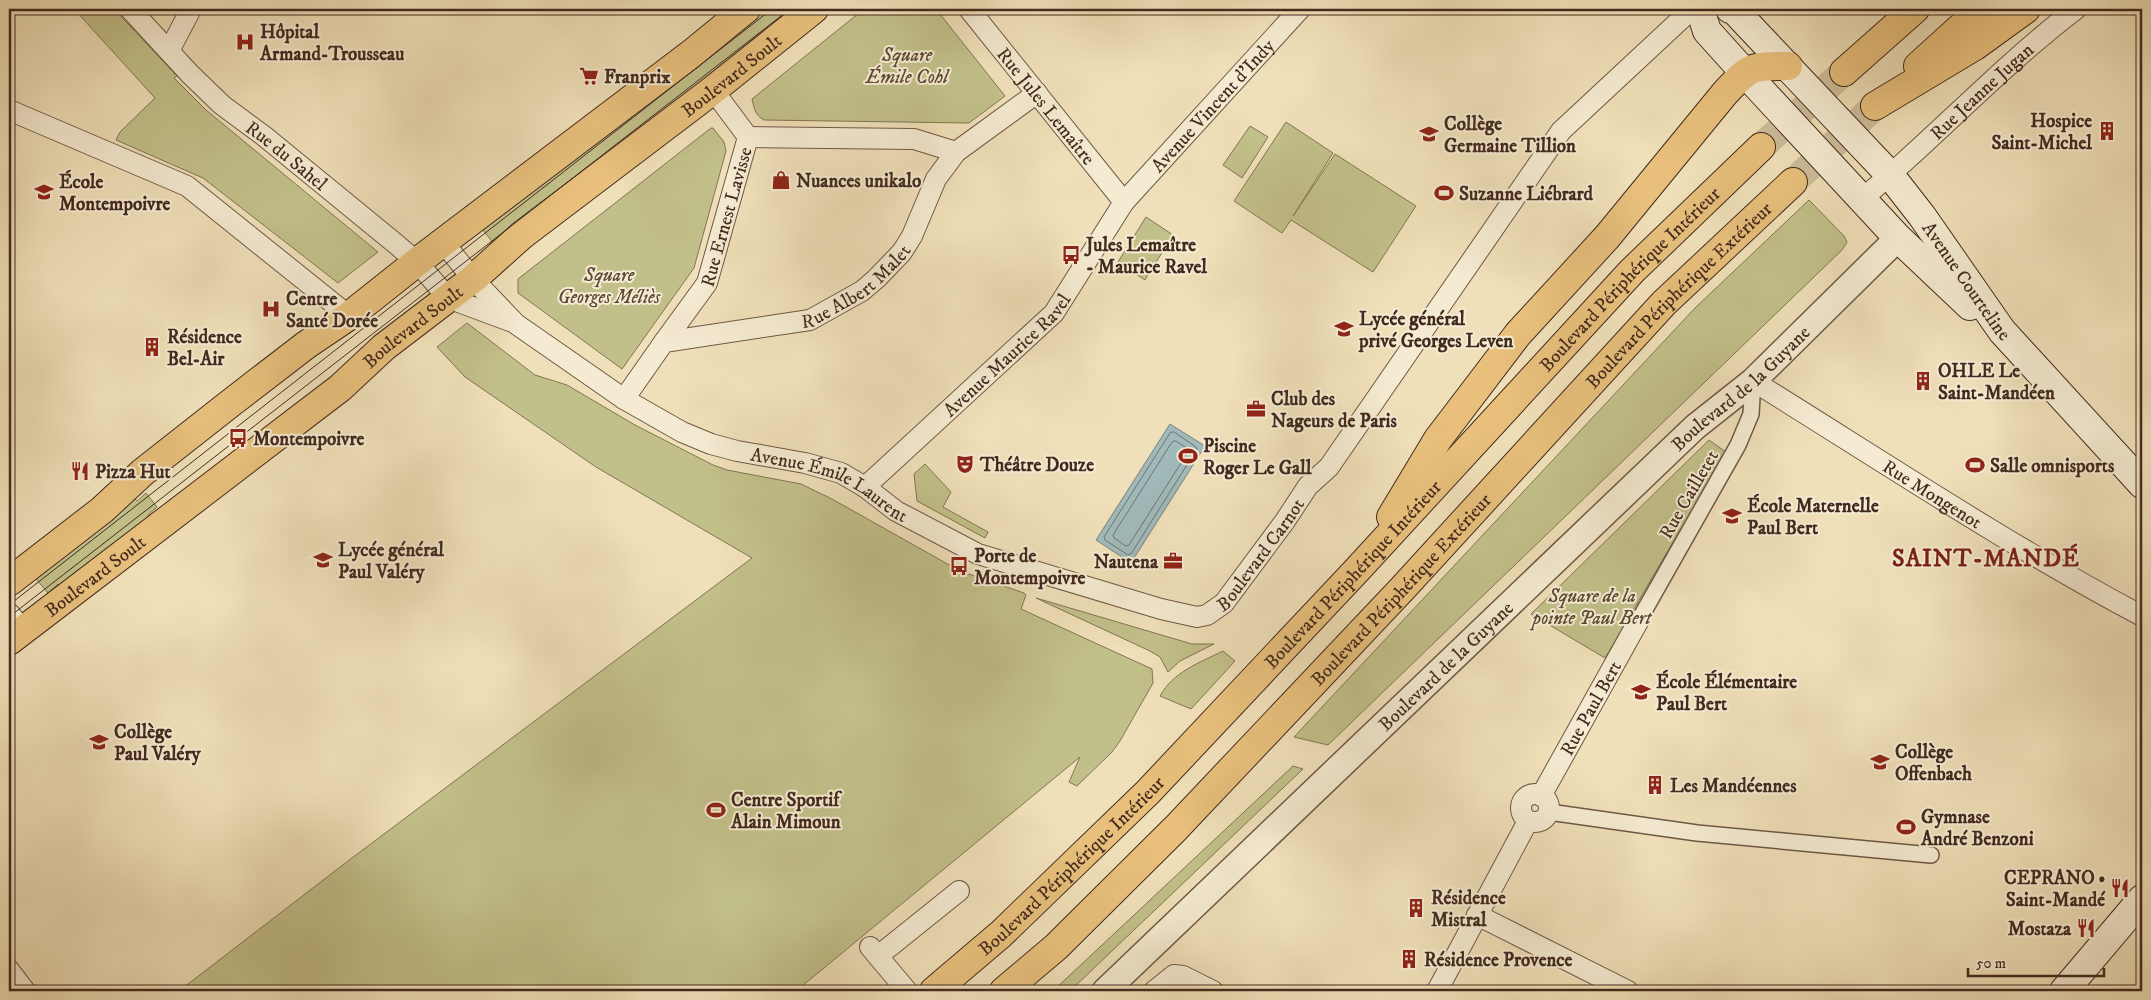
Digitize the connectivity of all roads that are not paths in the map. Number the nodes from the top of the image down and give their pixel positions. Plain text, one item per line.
1 (130, 9) edge
2 (191, 9) edge
3 (746, 9) edge
4 (814, 9) edge
5 (969, 9) edge
6 (1300, 9) edge
7 (1692, 9) edge
8 (1700, 9) edge
9 (1730, 9) edge
10 (1889, 9) edge
11 (1915, 9) edge
12 (1981, 9) edge
13 (2026, 9) edge
14 (2076, 9) edge
15 (169, 51) junction
16 (1788, 66) junction
17 (1744, 72) junction
18 (713, 90) junction
19 (1037, 94) junction
20 (9, 110) edge
21 (748, 137) junction
22 (1761, 147) tunnel mouth
23 (956, 152) junction
24 (1890, 175) junction
25 (1793, 182) tunnel mouth
26 (1862, 199) junction
27 (1124, 202) junction
28 (1922, 216) junction
29 (1898, 238) junction
30 (443, 242) junction
31 (417, 262) junction
32 (473, 279) junction
33 (448, 298) junction
34 (349, 316) junction
35 (516, 324) junction
36 (2002, 331) junction
37 (664, 342) junction
38 (1753, 381) junction
39 (624, 398) junction
40 (2142, 484) edge
41 (865, 487) junction
42 (1357, 570) junction
43 (9, 582) edge
44 (1161, 609) joint
45 (2142, 616) edge
46 (1639, 620) joint
47 (13, 628) edge
48 (1545, 804) junction
49 (1931, 855) dead end
50 (959, 891) dead end
51 (2142, 899) edge
52 (1477, 915) junction
53 (9, 970) edge
54 (25, 991) edge
55 (907, 991) edge
56 (934, 991) edge
57 (1004, 991) edge
58 (1105, 991) edge
59 (1154, 991) edge
60 (1213, 991) edge
61 (1437, 991) edge
62 (1628, 991) edge
63 (2064, 991) edge

1 - 15 street, Rue du Sahel
2 - 15 street
3 - 30 main road
4 - 18 main road, Boulevard Soult
5 - 19 street, Rue Jules Lemaître
6 - 27 street, Avenue Vincent d'Indy
7 - 44 street, Boulevard Carnot
8 - 17 main road, Avenue Courteline
9 - 16 main road, Avenue Courteline
10 - 11 main road
12 - 13 main road
14 - 24 street, Rue Jeanne Jugan
15 - 31 street, Rue du Sahel
16 - 17 main road
16 - 24 main road, Avenue Courteline
17 - 26 main road, Avenue Courteline
17 - 42 main road
18 - 21 street
18 - 32 main road, Boulevard Soult
19 - 23 street, Rue Albert Malet
19 - 27 street, Rue Jules Lemaître
20 - 34 street
21 - 23 street, Rue Ernest Lavisse
21 - 37 street, Rue Ernest Lavisse
22 - 42 main road, Boulevard Périphérique Intérieur
23 - 37 street, Rue Albert Malet
24 - 26 street
24 - 28 main road, Avenue Courteline
25 - 57 main road, Boulevard Périphérique Extérieur
26 - 29 main road, Avenue Courteline
27 - 41 street, Avenue Maurice Ravel
28 - 29 street, Avenue Courteline
28 - 36 main road, Avenue Courteline
29 - 36 main road, Avenue Courteline
29 - 38 street, Boulevard de la Guyane
30 - 31 main road
30 - 32 street, Avenue Émile Laurent
31 - 33 street, Rue du Sahel
31 - 34 main road
32 - 33 main road, Boulevard Soult
32 - 35 street, Avenue Émile Laurent
33 - 35 street, Avenue Émile Laurent
33 - 47 main road, Boulevard Soult
34 - 43 main road
35 - 39 street, Avenue Émile Laurent
36 - 40 main road
37 - 39 street
38 - 45 street, Rue Mongenot
38 - 46 street, Rue Cailletet
38 - 58 street, Boulevard de la Guyane
39 - 41 street, Avenue Émile Laurent
41 - 44 street, Avenue Émile Laurent
42 - 56 main road, Boulevard Périphérique Intérieur
46 - 48 street, Rue Paul Bert
48 - 49 street
48 - 52 street
50 - 55 street
51 - 63 main road
52 - 61 street
52 - 62 street
53 - 54 street
59 - 60 street

